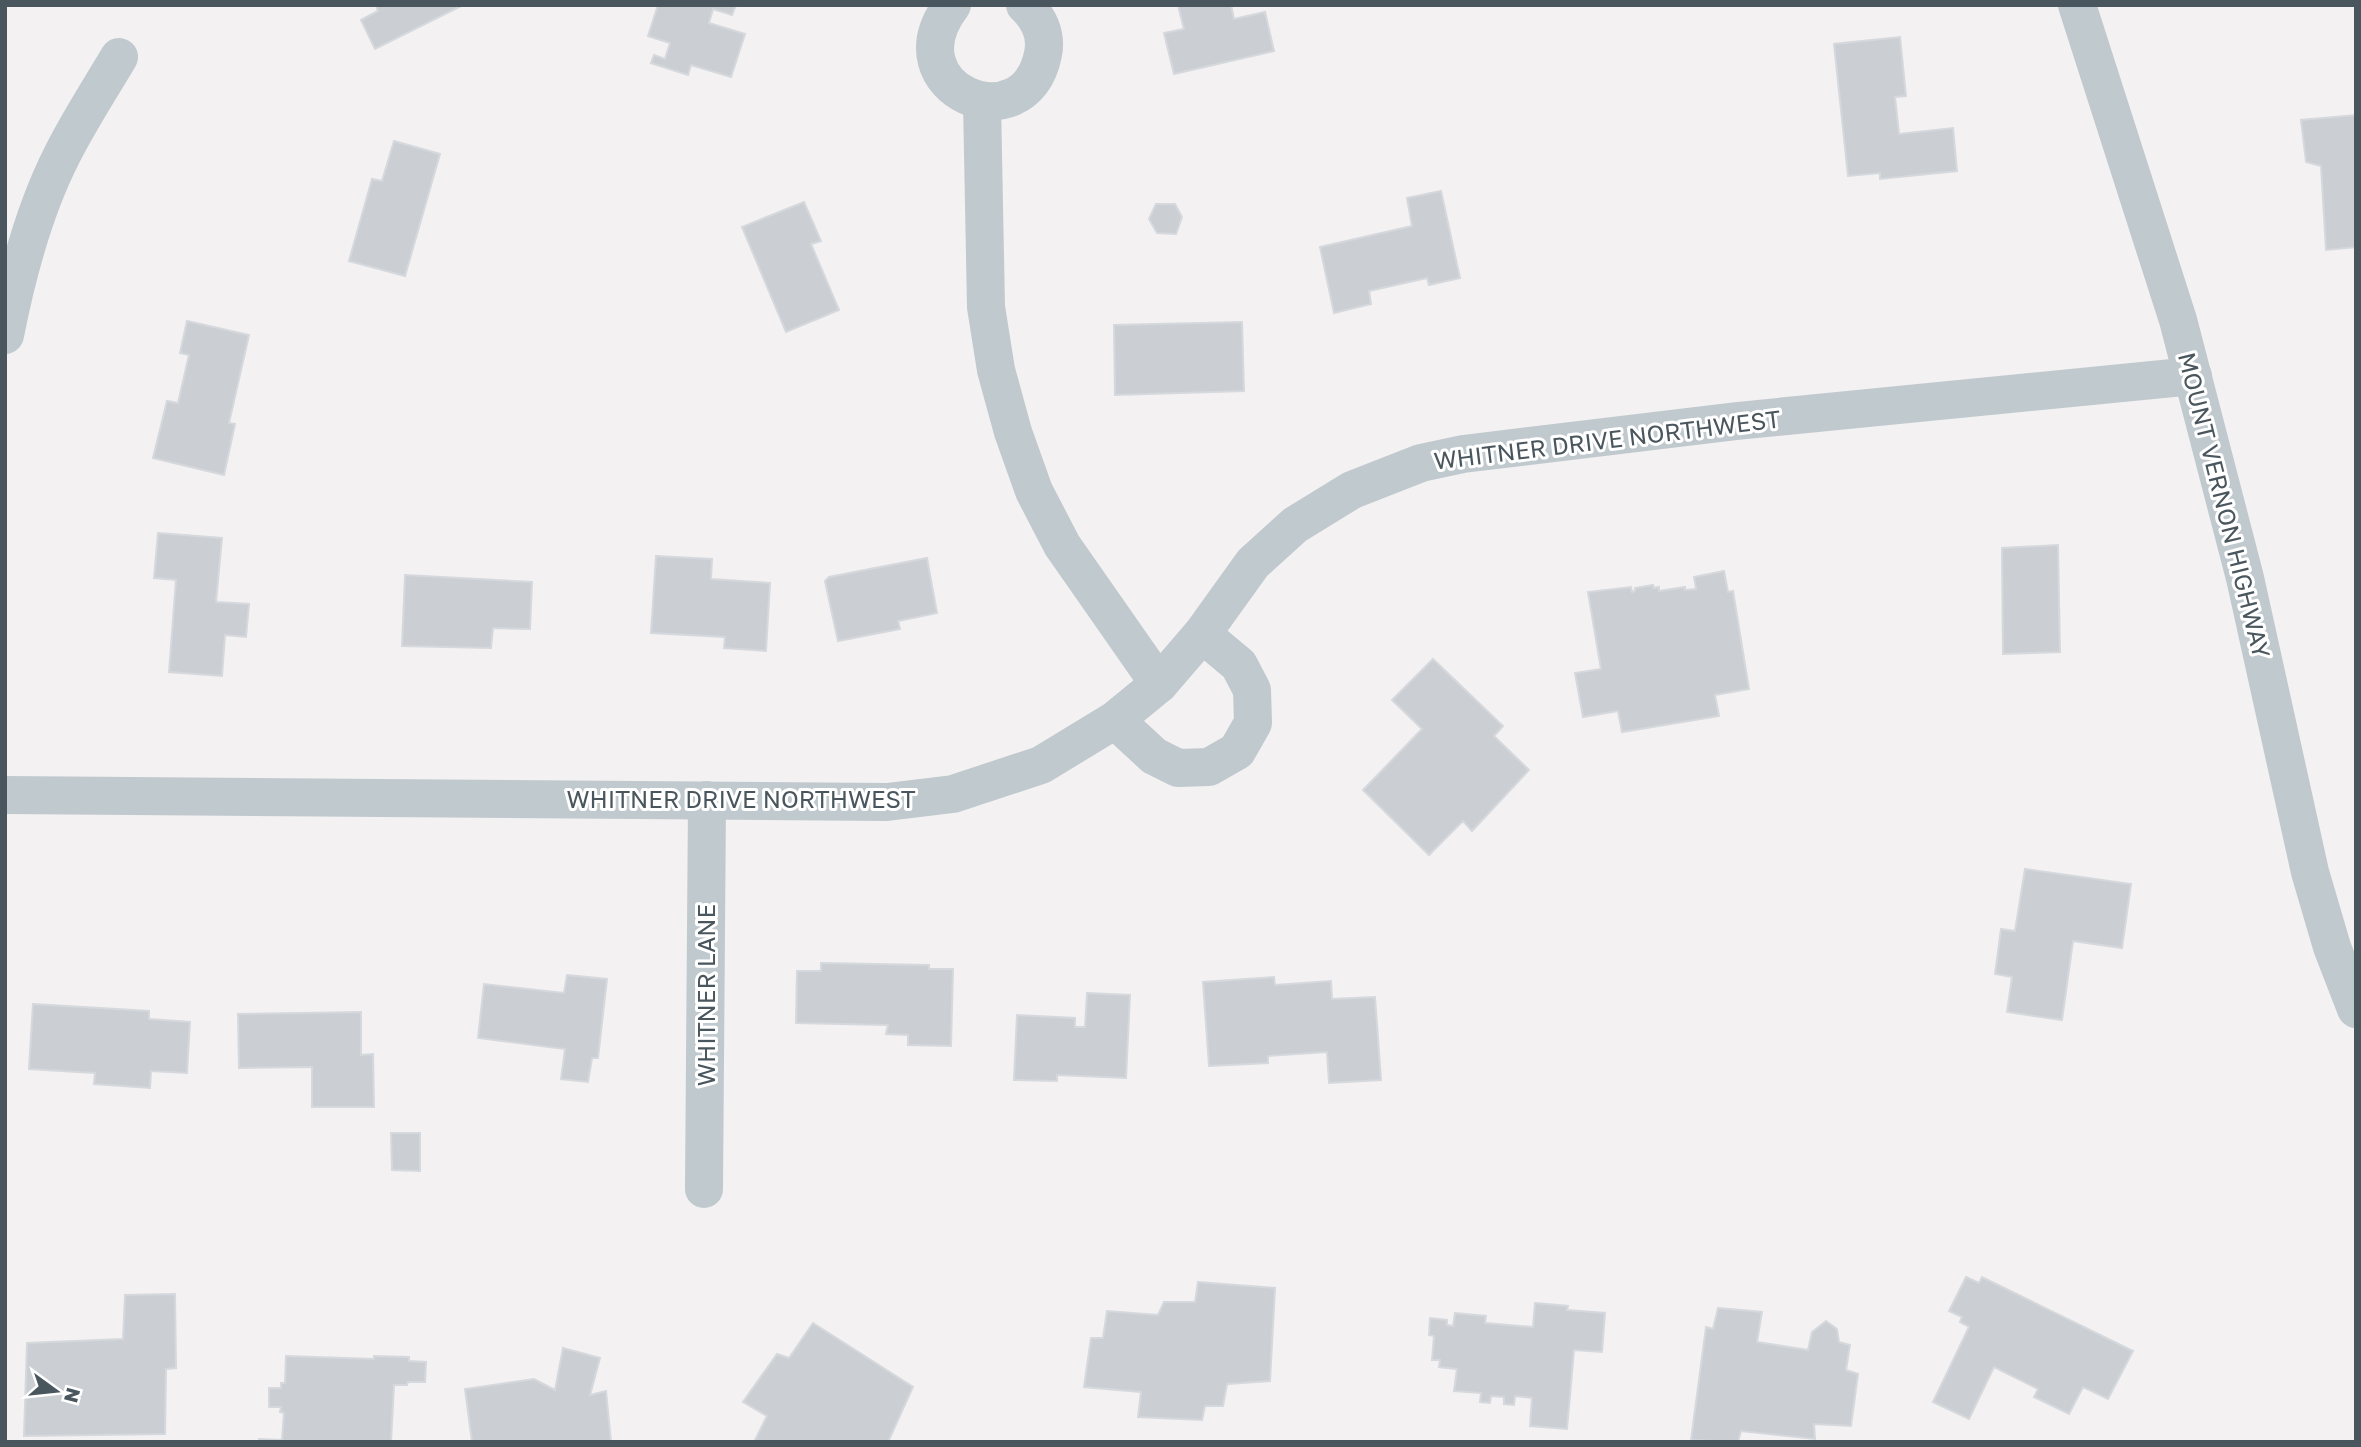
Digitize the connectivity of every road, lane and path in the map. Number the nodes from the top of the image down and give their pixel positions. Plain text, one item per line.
1 (952, 5) edge
2 (1025, 5) edge
3 (2077, 5) edge
4 (119, 57) dead end
5 (982, 102) junction
6 (5, 335) edge
7 (2193, 376) junction
8 (1202, 634) junction
9 (1159, 684) junction
10 (1115, 720) junction
11 (5, 796) edge
12 (707, 800) junction
13 (2356, 1009) edge
14 (704, 1189) dead end

1 - 5 street
2 - 5 street
3 - 7 street, MOUNT VERNON HIGHWAY
4 - 6 street
5 - 9 street
7 - 8 street, WHITNER DRIVE NORTHWEST
7 - 13 street, MOUNT VERNON HIGHWAY
8 - 9 street, WHITNER DRIVE NORTHWEST
8 - 10 street
9 - 10 street, WHITNER DRIVE NORTHWEST
10 - 12 street, WHITNER DRIVE NORTHWEST
11 - 12 street, WHITNER DRIVE NORTHWEST
12 - 14 street, WHITNER LANE

